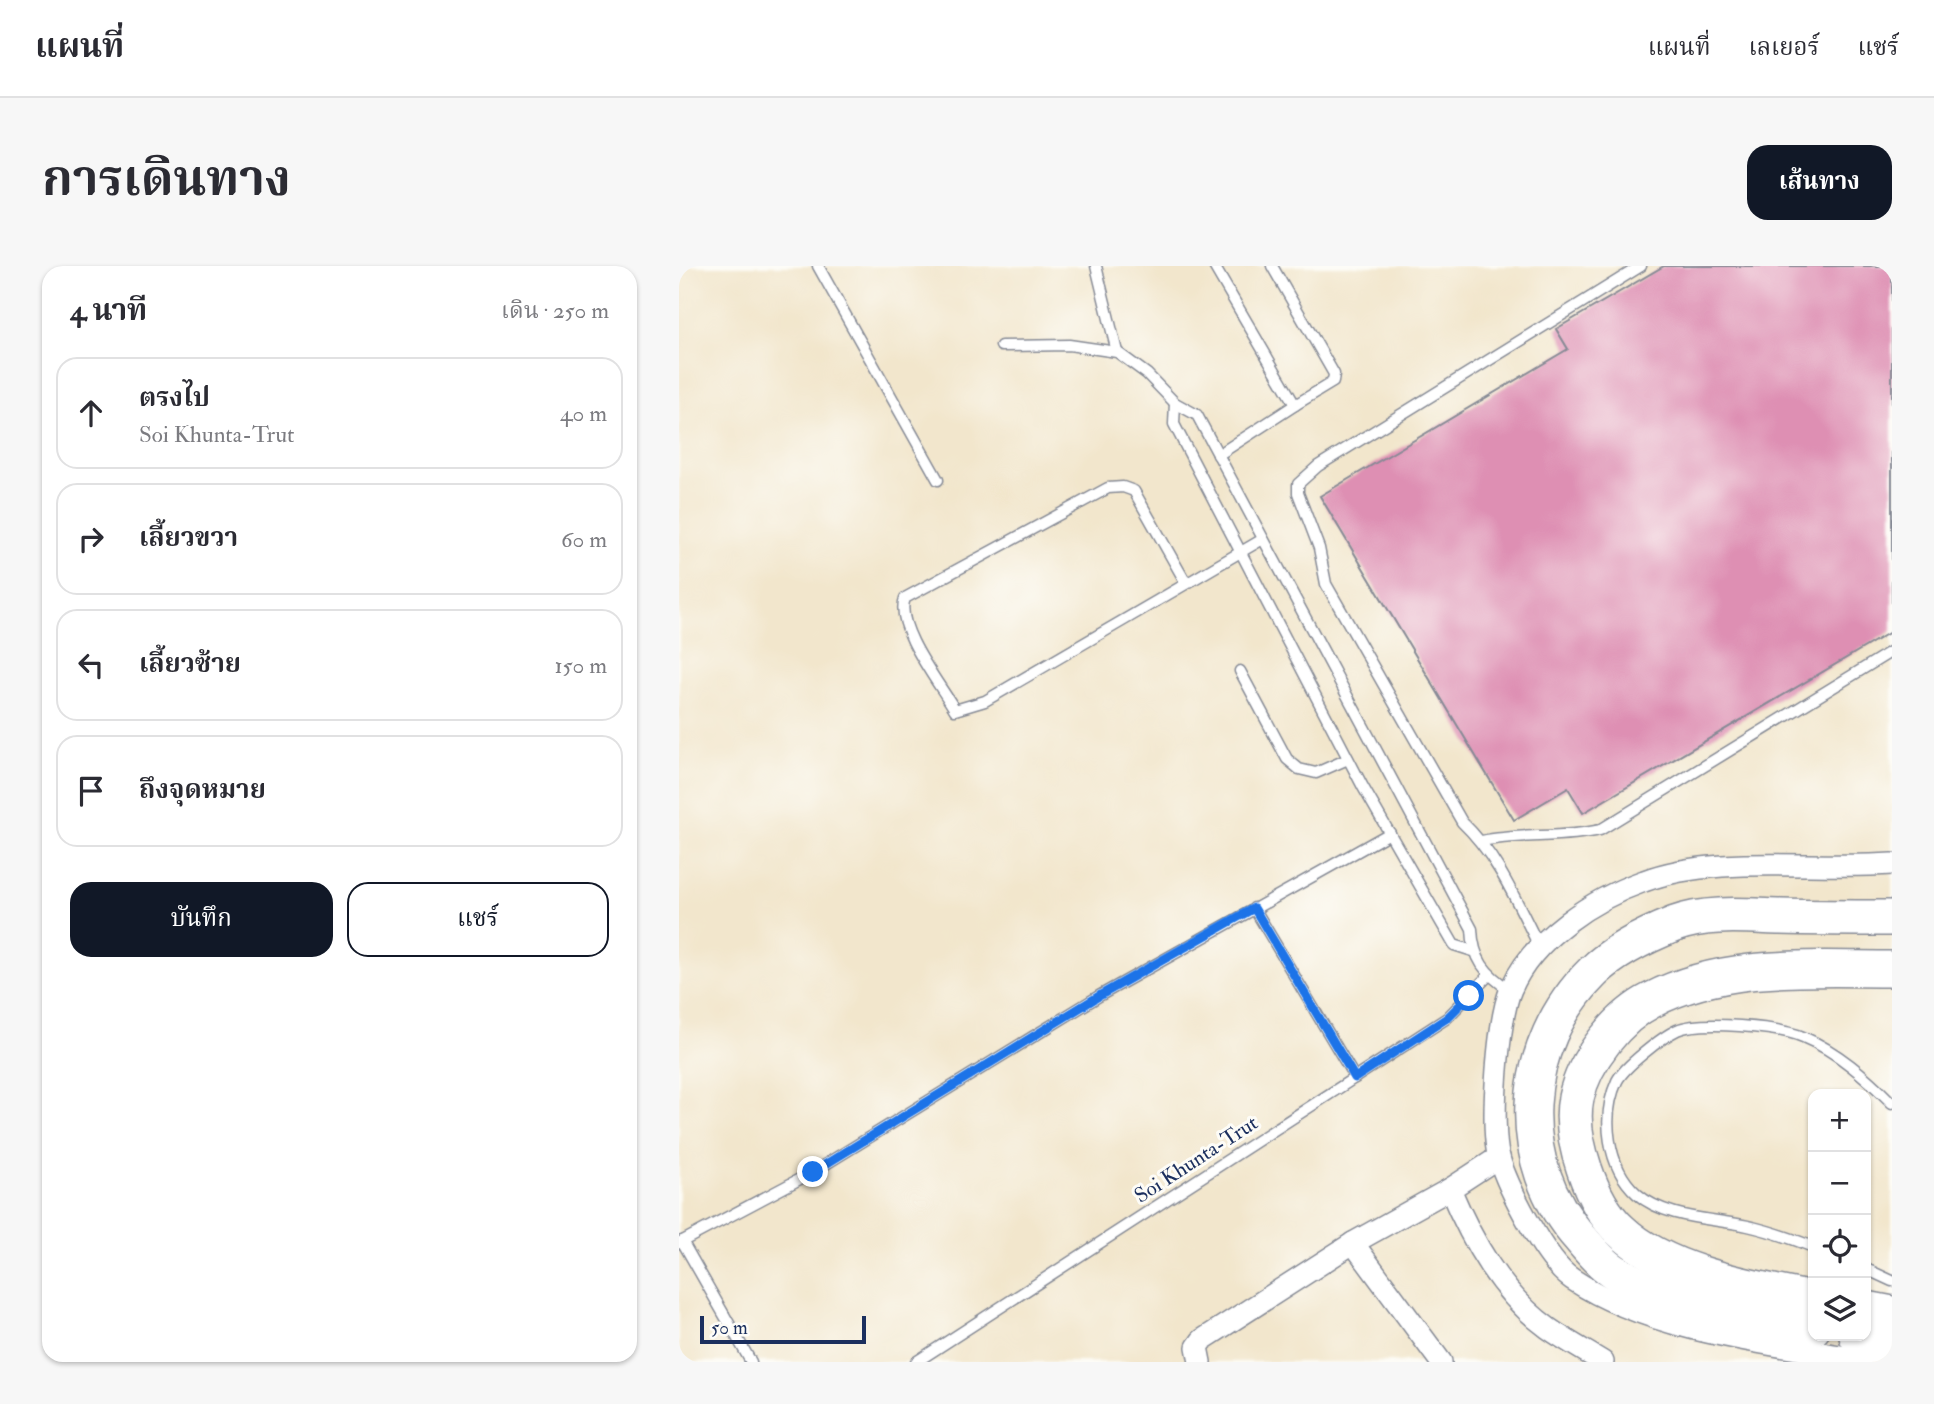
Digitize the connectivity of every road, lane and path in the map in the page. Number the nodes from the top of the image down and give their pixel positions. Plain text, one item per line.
1 (818, 266) edge
2 (1096, 266) edge
3 (1214, 266) edge
4 (1272, 266) edge
5 (1641, 266) edge
6 (1001, 346) dead end
7 (1117, 352) junction
8 (1175, 402) junction
9 (1295, 405) junction
10 (1218, 455) junction
11 (938, 480) dead end
12 (1263, 539) junction
13 (1239, 553) junction
14 (1186, 583) junction
15 (1892, 651) edge
16 (1240, 671) dead end
17 (1348, 759) junction
18 (1390, 833) junction
19 (1482, 841) junction
20 (1892, 864) edge
21 (1254, 908) junction
22 (1892, 918) edge
23 (1539, 946) junction
24 (1473, 951) junction
25 (1892, 970) edge
26 (1488, 976) junction
27 (1510, 990) junction
28 (1355, 1078) junction
29 (1892, 1103) edge
30 (1499, 1157) junction
31 (1450, 1189) junction
32 (681, 1242) edge
33 (1353, 1243) junction
34 (1808, 1245) edge
35 (1871, 1272) edge
36 (1892, 1282) edge
37 (1808, 1299) edge
38 (1871, 1310) edge
39 (1892, 1314) edge
40 (1808, 1327) edge
41 (1871, 1338) edge
42 (1892, 1342) edge
43 (751, 1362) edge
44 (916, 1362) edge
45 (1200, 1362) edge
46 (1441, 1362) edge
47 (1603, 1362) edge
48 (1877, 1362) edge

1 - 11 lane
2 - 7 lane
3 - 9 lane
4 - 9 lane
5 - 19 lane
6 - 7 lane
7 - 8 lane
8 - 10 lane
8 - 13 lane
9 - 10 lane
10 - 12 lane
12 - 13 lane
12 - 24 lane
13 - 14 lane
13 - 17 lane
14 - 14 lane
15 - 19 lane
16 - 17 lane
17 - 18 lane
18 - 21 lane
18 - 24 lane
19 - 23 lane
20 - 23 street
21 - 28 lane
21 - 32 lane
22 - 40 main road
23 - 27 street
24 - 26 lane
25 - 37 main road
26 - 27 lane
26 - 28 lane, Soi Khunta-Trut
27 - 30 street
28 - 44 lane, Soi Khunta-Trut
29 - 34 lane
30 - 31 street
30 - 48 street
31 - 33 street
31 - 47 street
32 - 43 lane
33 - 45 street
33 - 46 street
35 - 36 lane
38 - 39 main road
41 - 42 main road

